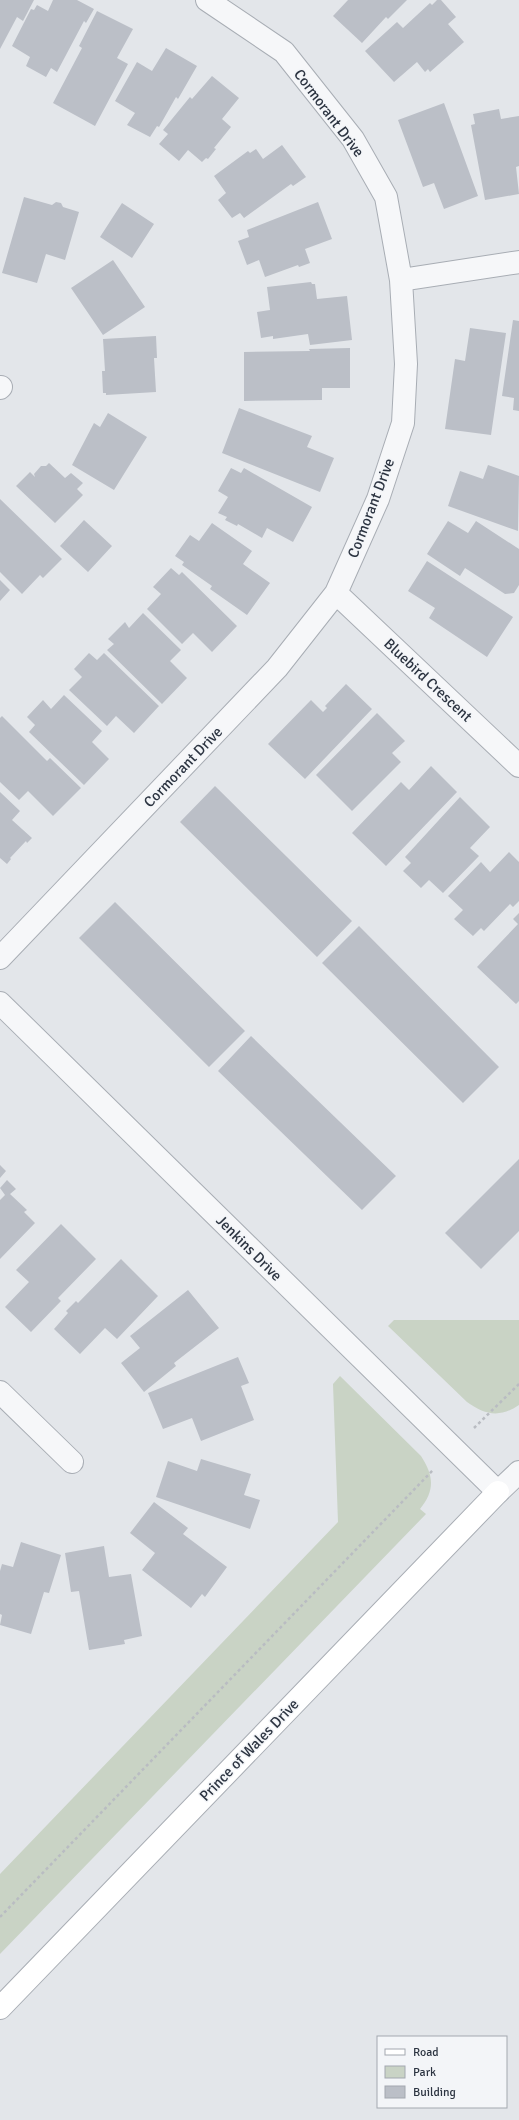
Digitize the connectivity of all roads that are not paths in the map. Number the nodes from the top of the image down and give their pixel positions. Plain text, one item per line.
1 (207, 0) edge
2 (519, 262) edge
3 (401, 280) junction
4 (336, 594) junction
5 (519, 766) edge
6 (0, 958) edge
7 (0, 1003) edge
8 (0, 1392) edge
9 (72, 1462) dead end
10 (519, 1472) edge
11 (498, 1492) junction
12 (0, 2008) edge

1 - 3 street, Cormorant Drive
2 - 3 street
3 - 4 street, Cormorant Drive
4 - 5 street, Bluebird Crescent
4 - 6 street, Cormorant Drive
7 - 11 street, Jenkins Drive
8 - 9 street
10 - 11 street
11 - 12 main road, Prince of Wales Drive

